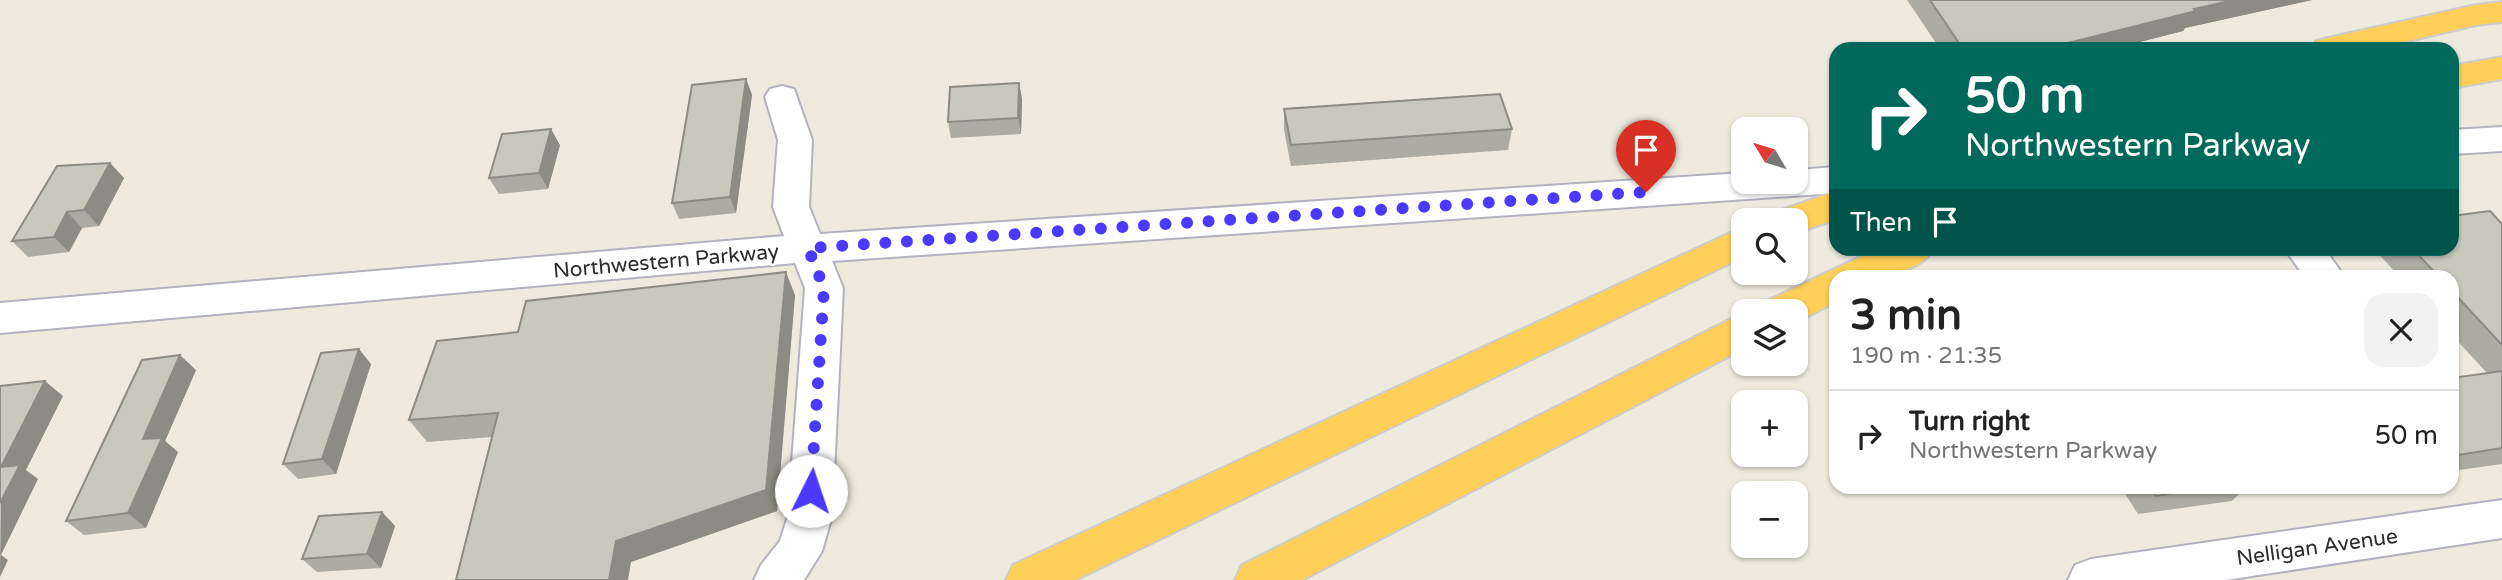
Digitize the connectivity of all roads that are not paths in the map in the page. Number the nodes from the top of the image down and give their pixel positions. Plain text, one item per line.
1 (2502, 12) edge
2 (2358, 42) edge
3 (2502, 68) edge
4 (2459, 76) edge
5 (782, 97) dead end
6 (2502, 139) edge
7 (2459, 142) edge
8 (1829, 180) edge
9 (1829, 207) edge
10 (1808, 215) edge
11 (808, 248) junction
12 (1731, 248) edge
13 (1898, 256) edge
14 (2309, 256) edge
15 (1866, 270) edge
16 (2320, 270) edge
17 (0, 318) edge
18 (1731, 337) edge
19 (2502, 519) edge
20 (780, 578) edge
21 (1029, 580) edge
22 (1258, 580) edge
23 (2091, 580) edge

1 - 2 highway
3 - 4 highway
5 - 11 street
6 - 7 street
8 - 11 street, Northwestern Parkway
9 - 10 highway
11 - 17 street, Northwestern Parkway
11 - 20 street
12 - 21 highway
13 - 15 highway
14 - 16 street
18 - 22 highway
19 - 23 street, Nelligan Avenue

